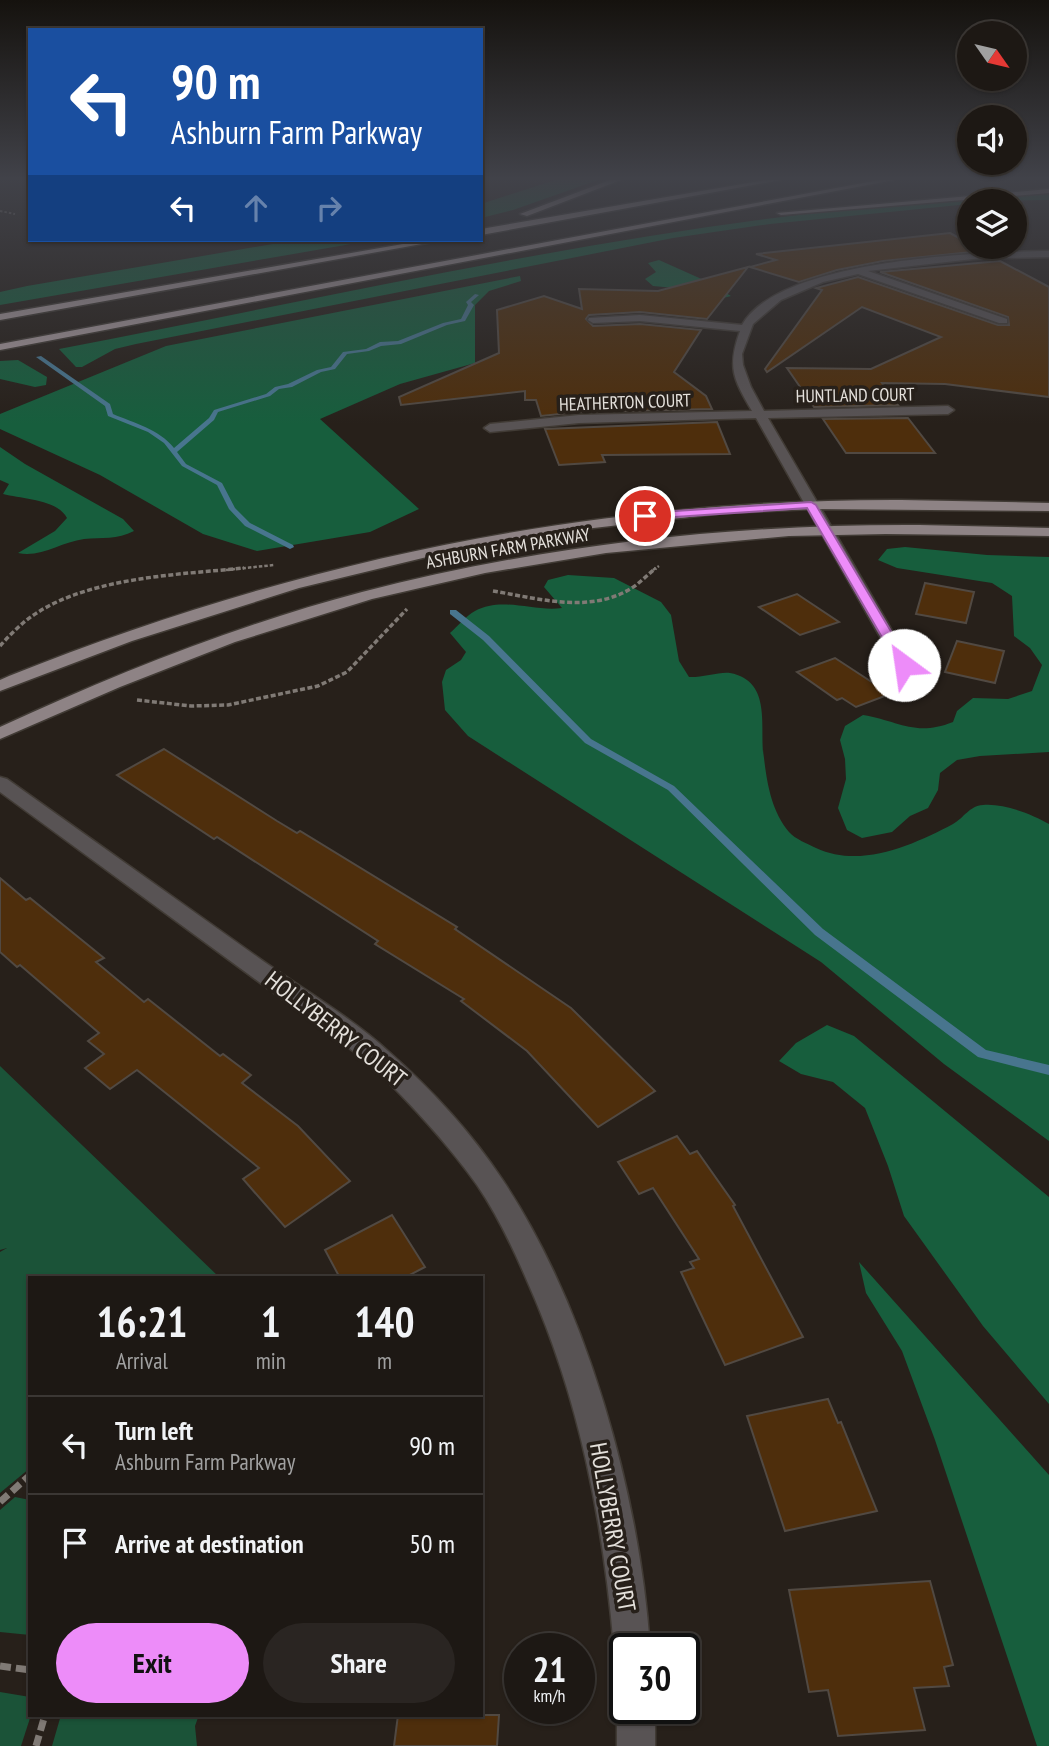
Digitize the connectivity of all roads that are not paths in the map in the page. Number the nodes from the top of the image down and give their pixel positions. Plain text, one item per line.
1 (305, 261) edge
2 (317, 261) edge
3 (457, 261) edge
4 (913, 261) edge
5 (857, 270) junction
6 (183, 285) junction
7 (0, 317) edge
8 (593, 320) dead end
9 (1003, 321) dead end
10 (744, 328) junction
11 (0, 347) edge
12 (948, 410) dead end
13 (762, 415) junction
14 (490, 428) dead end
15 (811, 505) junction
16 (1049, 508) edge
17 (825, 530) junction
18 (1049, 532) edge
19 (904, 665) dead end
20 (0, 686) edge
21 (0, 734) edge
22 (0, 783) edge
23 (631, 1633) edge
24 (636, 1724) edge
25 (636, 1746) edge

1 - 6 highway
2 - 6 highway
3 - 11 highway
4 - 5 street
5 - 9 street
5 - 10 street
6 - 7 highway
8 - 10 street
10 - 13 street
12 - 13 street, HUNTLAND COURT
13 - 14 street, HEATHERTON COURT
13 - 15 street
15 - 16 main road, ASHBURN FARM PARKWAY
15 - 17 street
15 - 20 main road, ASHBURN FARM PARKWAY
17 - 18 main road, ASHBURN FARM PARKWAY
17 - 19 street
17 - 21 main road, ASHBURN FARM PARKWAY
22 - 23 street, HOLLYBERRY COURT
24 - 25 street

